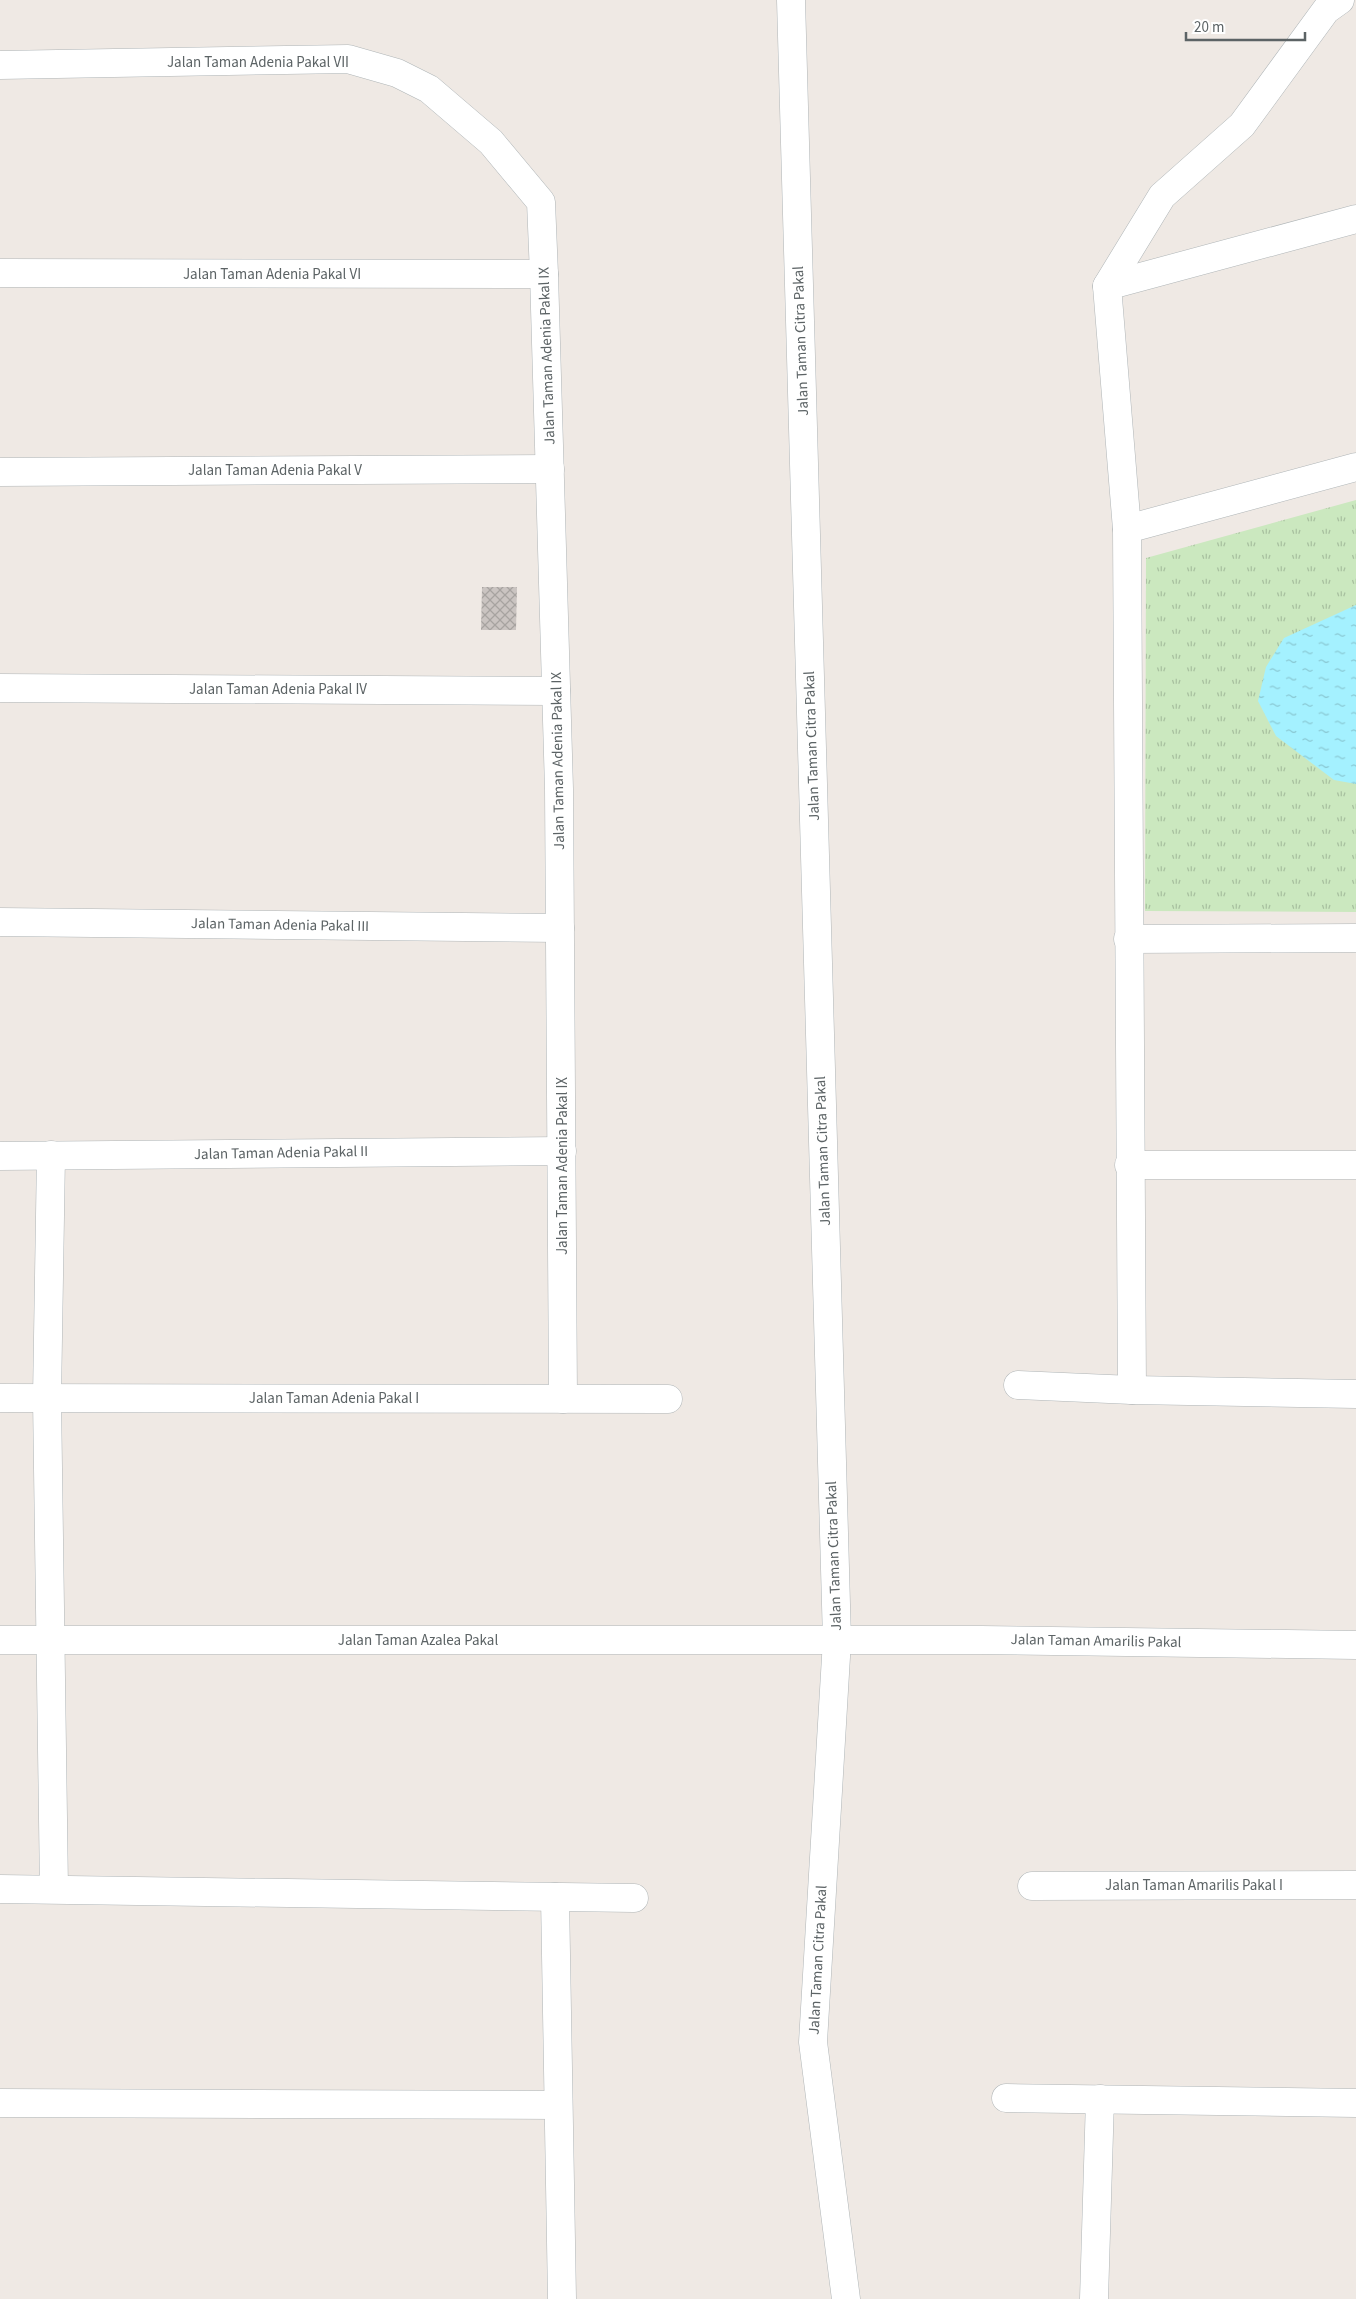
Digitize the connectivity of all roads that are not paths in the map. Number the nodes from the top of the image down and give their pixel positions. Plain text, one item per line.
1 (791, 0) edge
2 (1340, 0) edge
3 (0, 65) edge
4 (491, 142) joint
5 (1356, 219) edge
6 (0, 273) edge
7 (544, 274) junction
8 (1107, 286) junction
9 (1356, 467) edge
10 (550, 469) junction
11 (0, 472) edge
12 (1127, 529) junction
13 (0, 688) edge
14 (556, 691) junction
15 (0, 922) edge
16 (560, 928) junction
17 (1356, 938) edge
18 (1128, 940) junction
19 (562, 1151) junction
20 (51, 1155) junction
21 (0, 1156) edge
22 (1129, 1165) junction
23 (1356, 1165) edge
24 (1018, 1385) dead end
25 (1132, 1390) junction
26 (1356, 1394) edge
27 (0, 1398) edge
28 (48, 1398) junction
29 (563, 1399) junction
30 (668, 1399) dead end
31 (0, 1640) edge
32 (50, 1640) junction
33 (837, 1640) junction
34 (1356, 1645) edge
35 (1356, 1885) edge
36 (1032, 1886) dead end
37 (0, 1889) edge
38 (54, 1890) junction
39 (554, 1897) junction
40 (634, 1898) dead end
41 (1006, 2098) dead end
42 (1100, 2099) junction
43 (0, 2103) edge
44 (1356, 2103) edge
45 (558, 2104) junction
46 (562, 2299) edge
47 (846, 2299) edge
48 (1094, 2299) edge

1 - 33 street, Jalan Taman Citra Pakal
2 - 8 street
3 - 4 street, Jalan Taman Adenia Pakal VII
4 - 7 street, Jalan Taman Adenia Pakal IX
5 - 8 street
6 - 7 street, Jalan Taman Adenia Pakal VI
7 - 10 street, Jalan Taman Adenia Pakal IX
8 - 12 street
9 - 12 street
10 - 11 street, Jalan Taman Adenia Pakal V
10 - 14 street, Jalan Taman Adenia Pakal IX
12 - 18 street
13 - 14 street, Jalan Taman Adenia Pakal IV
14 - 16 street, Jalan Taman Adenia Pakal IX
15 - 16 street, Jalan Taman Adenia Pakal III
16 - 19 street, Jalan Taman Adenia Pakal IX
17 - 18 street
18 - 22 street
19 - 20 street, Jalan Taman Adenia Pakal II
19 - 29 street, Jalan Taman Adenia Pakal IX
20 - 21 street, Jalan Taman Adenia Pakal II
20 - 28 street
22 - 23 street
22 - 25 street
24 - 25 street
25 - 26 street
27 - 28 street, Jalan Taman Adenia Pakal I
28 - 29 street, Jalan Taman Adenia Pakal I
28 - 32 street
29 - 30 street, Jalan Taman Adenia Pakal I
31 - 32 street, Jalan Taman Azalea Pakal
32 - 33 street, Jalan Taman Azalea Pakal
32 - 38 street
33 - 34 street, Jalan Taman Amarilis Pakal
33 - 47 street, Jalan Taman Citra Pakal
35 - 36 street, Jalan Taman Amarilis Pakal I
37 - 38 street
38 - 39 street
39 - 40 street
39 - 45 street
41 - 42 street
42 - 44 street
42 - 48 street
43 - 45 street
45 - 46 street

